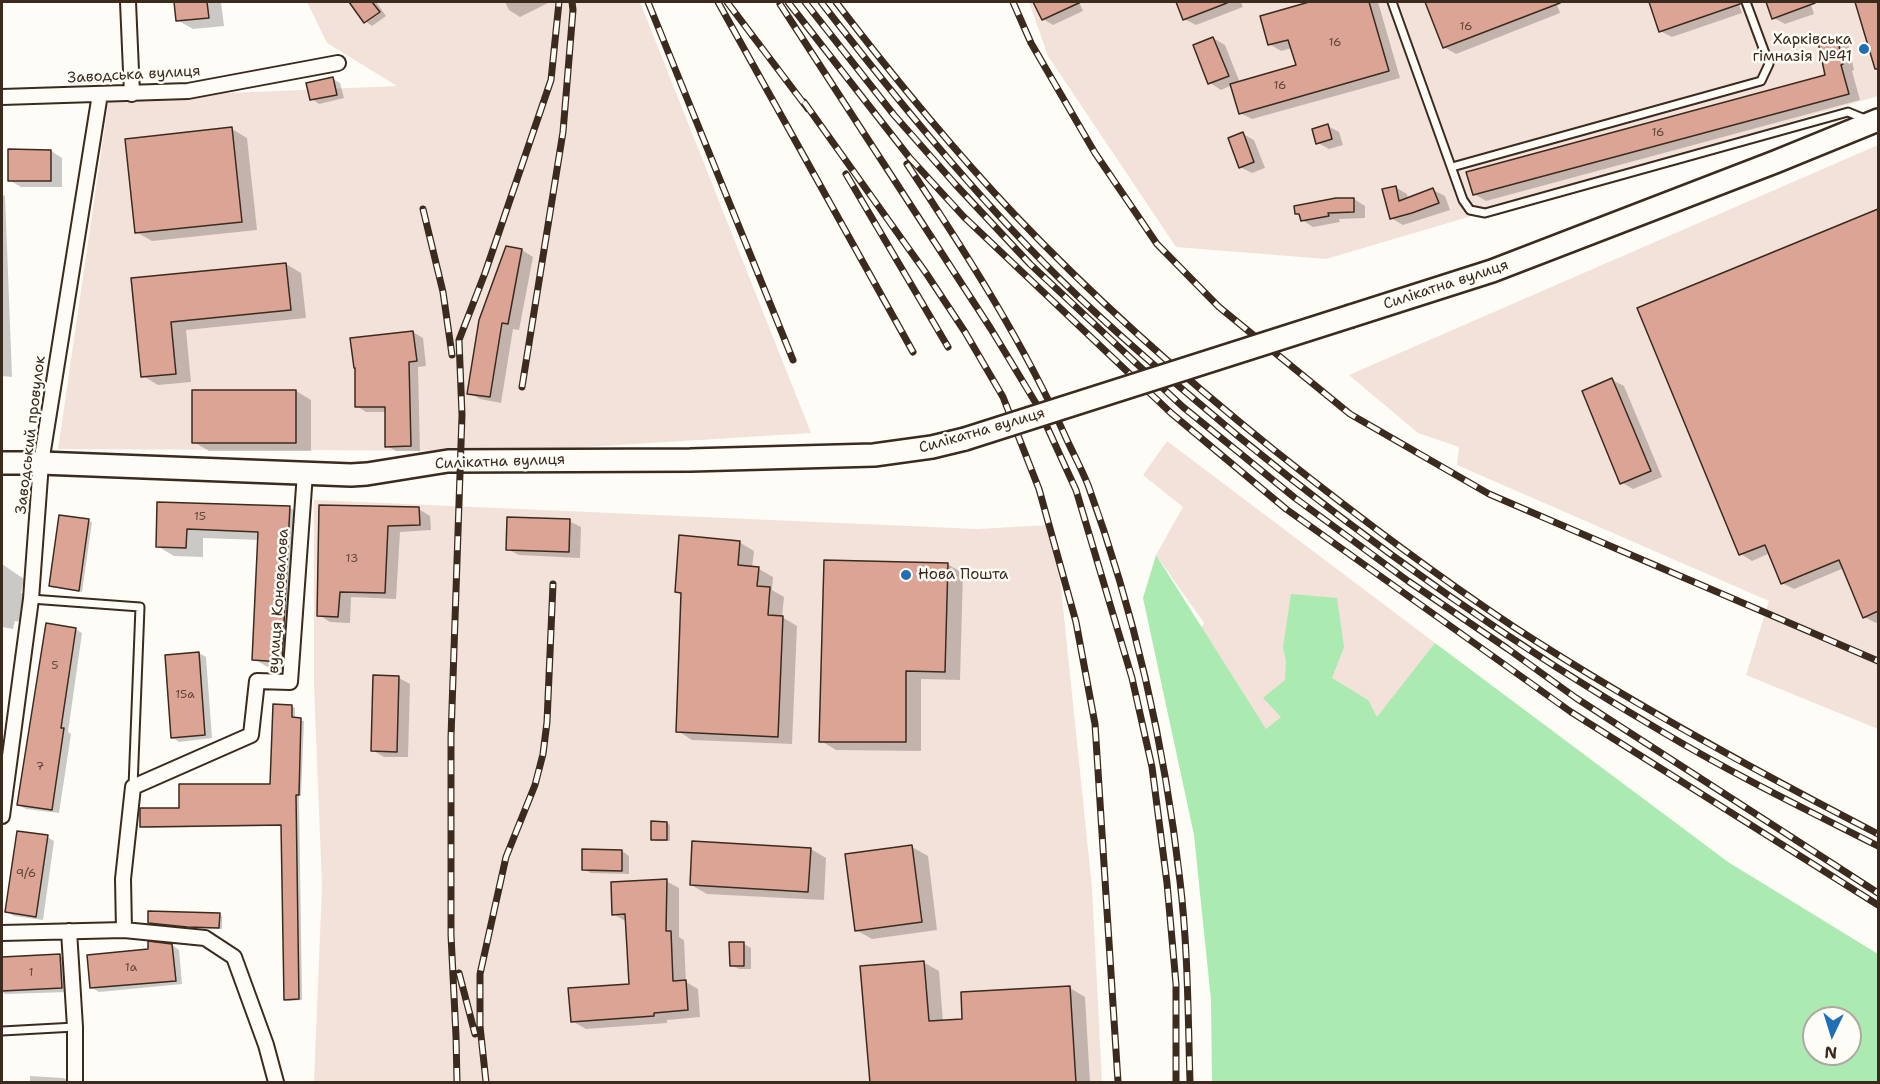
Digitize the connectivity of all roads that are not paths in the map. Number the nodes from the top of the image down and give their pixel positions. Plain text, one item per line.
1 (128, 2) edge
2 (1392, 2) edge
3 (1746, 2) edge
4 (338, 63) dead end
5 (100, 94) junction
6 (132, 94) junction
7 (2, 97) edge
8 (1876, 121) edge
9 (1452, 167) junction
10 (2, 463) edge
11 (41, 463) junction
12 (305, 472) junction
13 (31, 599) junction
14 (133, 787) junction
15 (2, 816) edge
16 (124, 930) junction
17 (69, 932) junction
18 (2, 933) edge
19 (75, 1027) junction
20 (2, 1031) edge
21 (75, 1083) edge
22 (276, 1083) edge

1 - 6 street
2 - 9 lane
3 - 9 lane
4 - 6 street, Заводська вулиця
5 - 6 street, Заводська вулиця
5 - 7 street, Заводська вулиця
5 - 11 street, Заводський провулок
8 - 9 lane
8 - 12 main road, Силікатна вулиця, bridge
10 - 11 main road, Силікатна вулиця
11 - 12 main road, Силікатна вулиця
11 - 13 street, Заводський провулок
12 - 14 street, вулиця Коновалова
13 - 14 lane
13 - 15 street, Заводський провулок
14 - 16 street
16 - 17 street
16 - 22 street
17 - 18 street
17 - 19 street
19 - 20 lane
19 - 21 street

